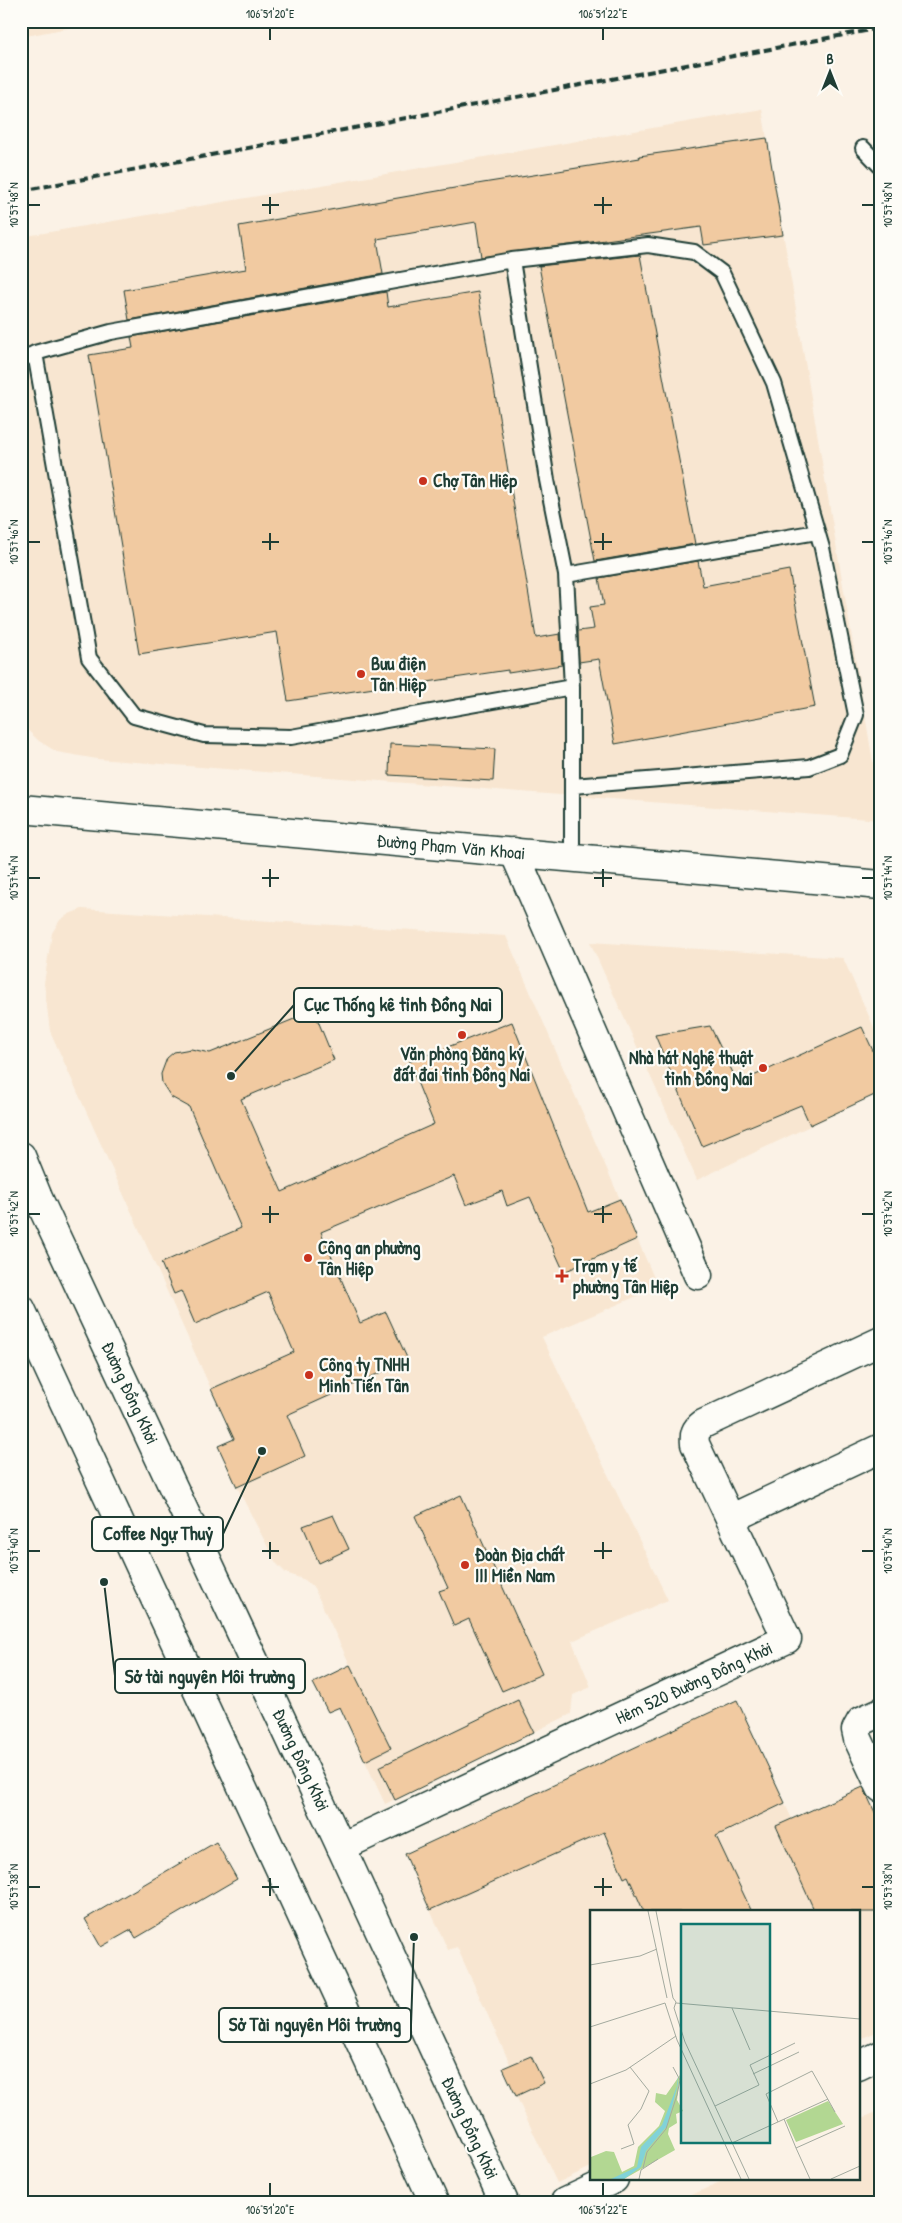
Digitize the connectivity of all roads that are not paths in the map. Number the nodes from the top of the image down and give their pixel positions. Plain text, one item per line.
1 (863, 148) dead end
2 (881, 167) edge
3 (512, 260) junction
4 (35, 353) junction
5 (21, 360) edge
6 (817, 532) junction
7 (566, 575) junction
8 (572, 687) junction
9 (573, 786) junction
10 (21, 809) edge
11 (514, 852) junction
12 (572, 858) junction
13 (881, 885) edge
14 (21, 1156) edge
15 (698, 1275) dead end
16 (21, 1309) edge
17 (881, 1341) edge
18 (881, 1448) edge
19 (730, 1519) junction
20 (881, 1712) edge
21 (881, 1788) edge
22 (341, 1847) junction
23 (881, 2055) edge
24 (860, 2065) edge
25 (612, 2180) edge
26 (434, 2202) edge
27 (504, 2202) edge
28 (565, 2202) edge

1 - 2 lane
3 - 4 lane
3 - 6 lane
3 - 7 lane
4 - 5 lane
4 - 8 lane
6 - 7 lane
6 - 9 lane
7 - 8 lane
8 - 9 lane
9 - 12 lane
10 - 11 street, Đường Phạm Văn Khoai
11 - 12 street, Đường Phạm Văn Khoai
11 - 15 street
12 - 13 street, Đường Phạm Văn Khoai
14 - 22 street, Đường Đồng Khởi
16 - 26 street
17 - 19 street, Hẻm 520 Đường Đồng Khởi
18 - 19 street
19 - 22 street, Hẻm 520 Đường Đồng Khởi
20 - 21 street
22 - 27 street, Đường Đồng Khởi
23 - 24 street
25 - 28 street

